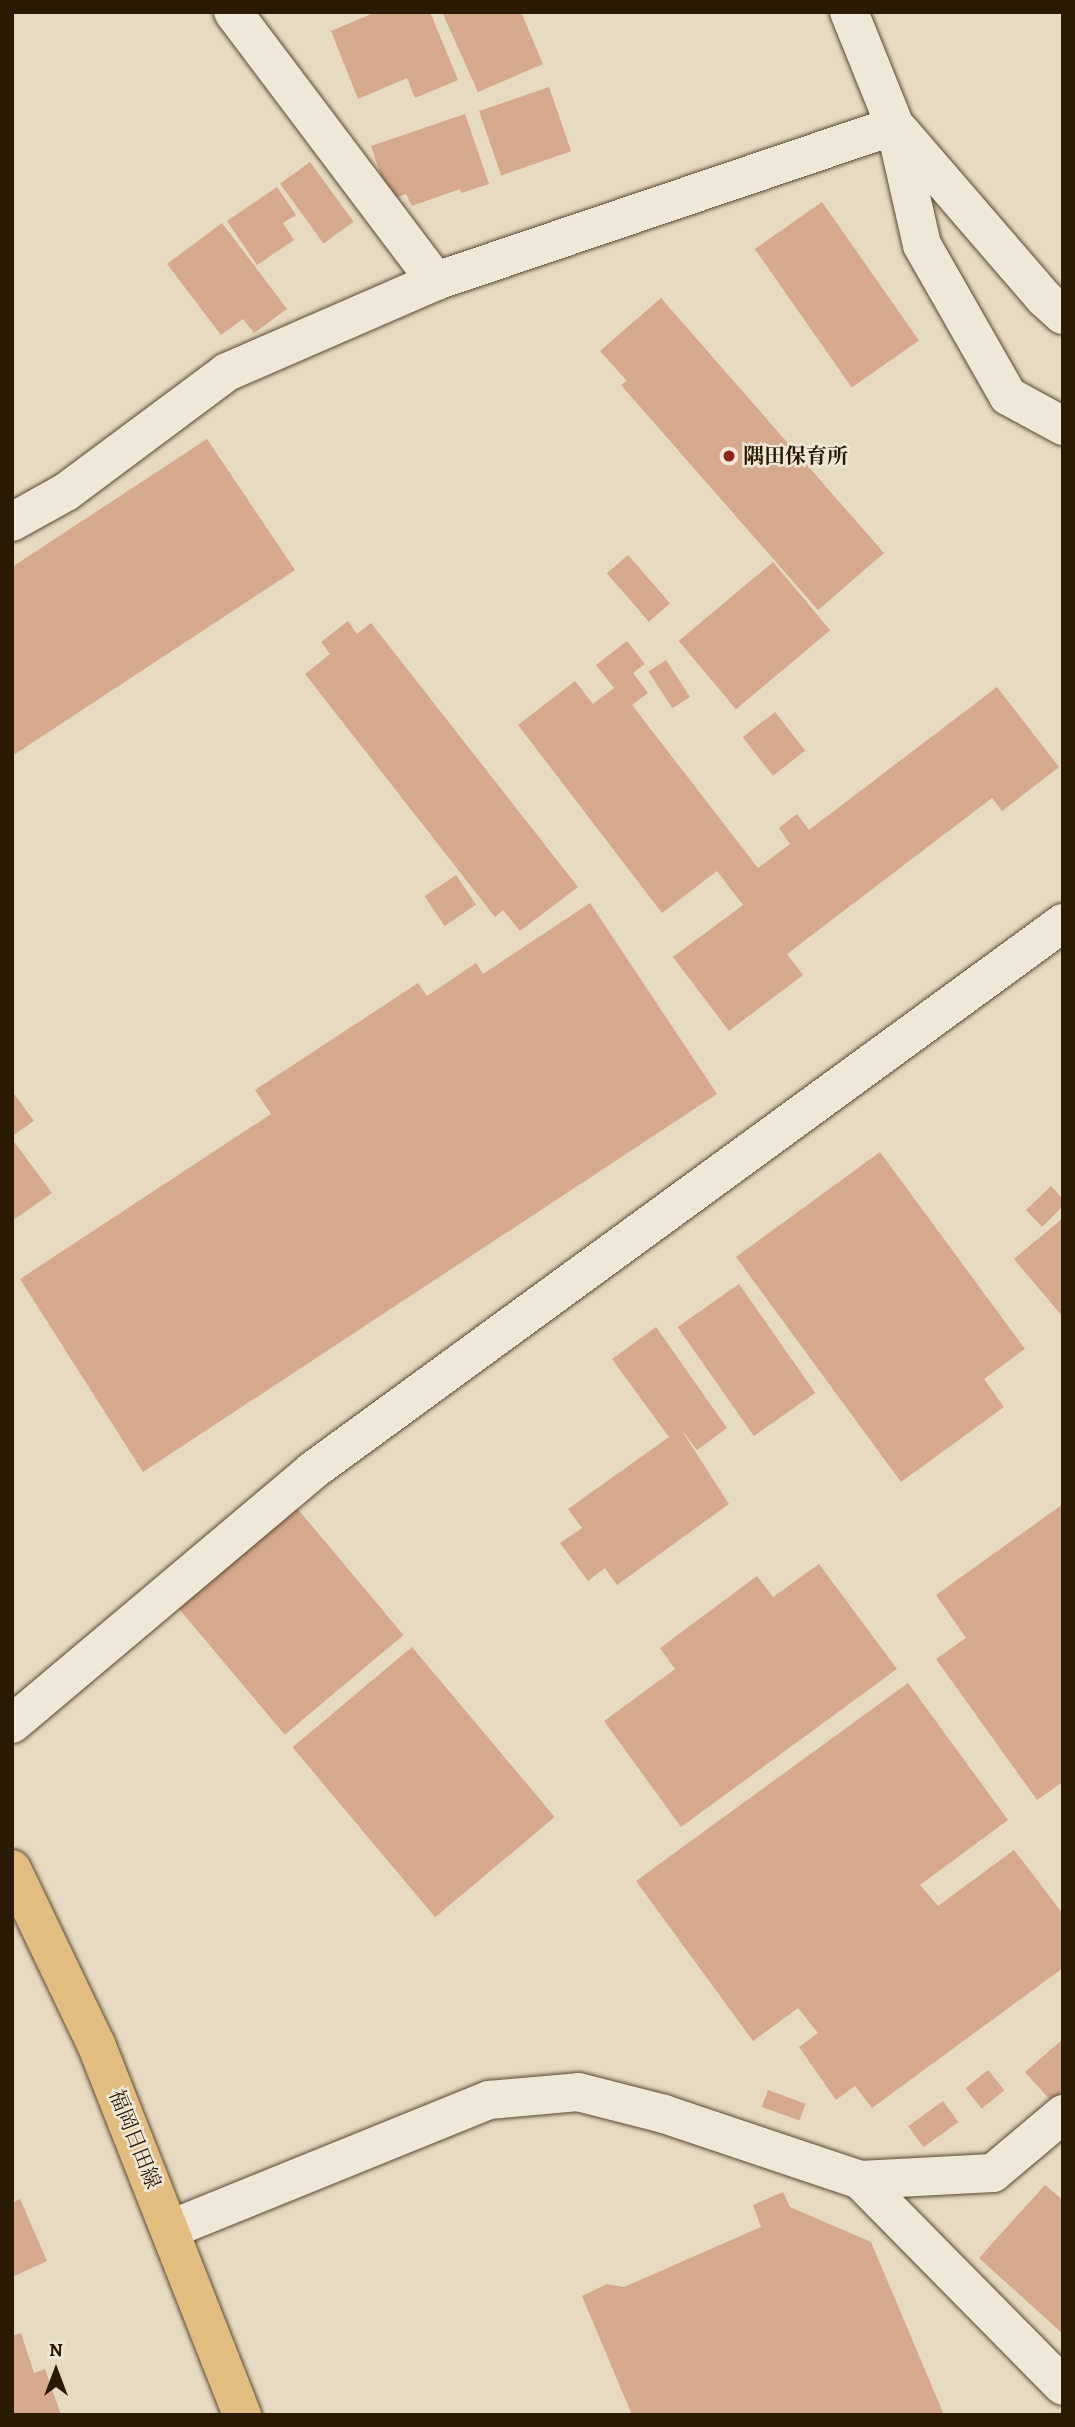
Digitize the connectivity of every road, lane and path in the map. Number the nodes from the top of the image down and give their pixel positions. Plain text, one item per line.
1 (233, 12) edge
2 (849, 12) edge
3 (895, 126) junction
4 (436, 281) junction
5 (1057, 312) edge
6 (1063, 426) edge
7 (12, 522) edge
8 (1063, 923) edge
9 (12, 1724) edge
10 (12, 1869) edge
11 (1063, 2113) edge
12 (860, 2180) junction
13 (171, 2229) junction
14 (1063, 2386) edge
15 (242, 2415) edge

1 - 4 street
2 - 3 street
3 - 4 street
3 - 5 street
3 - 6 street
4 - 7 street
8 - 9 street
10 - 13 main road, 福岡日田線
11 - 12 street
12 - 13 street
12 - 14 street
13 - 15 main road, 福岡日田線

